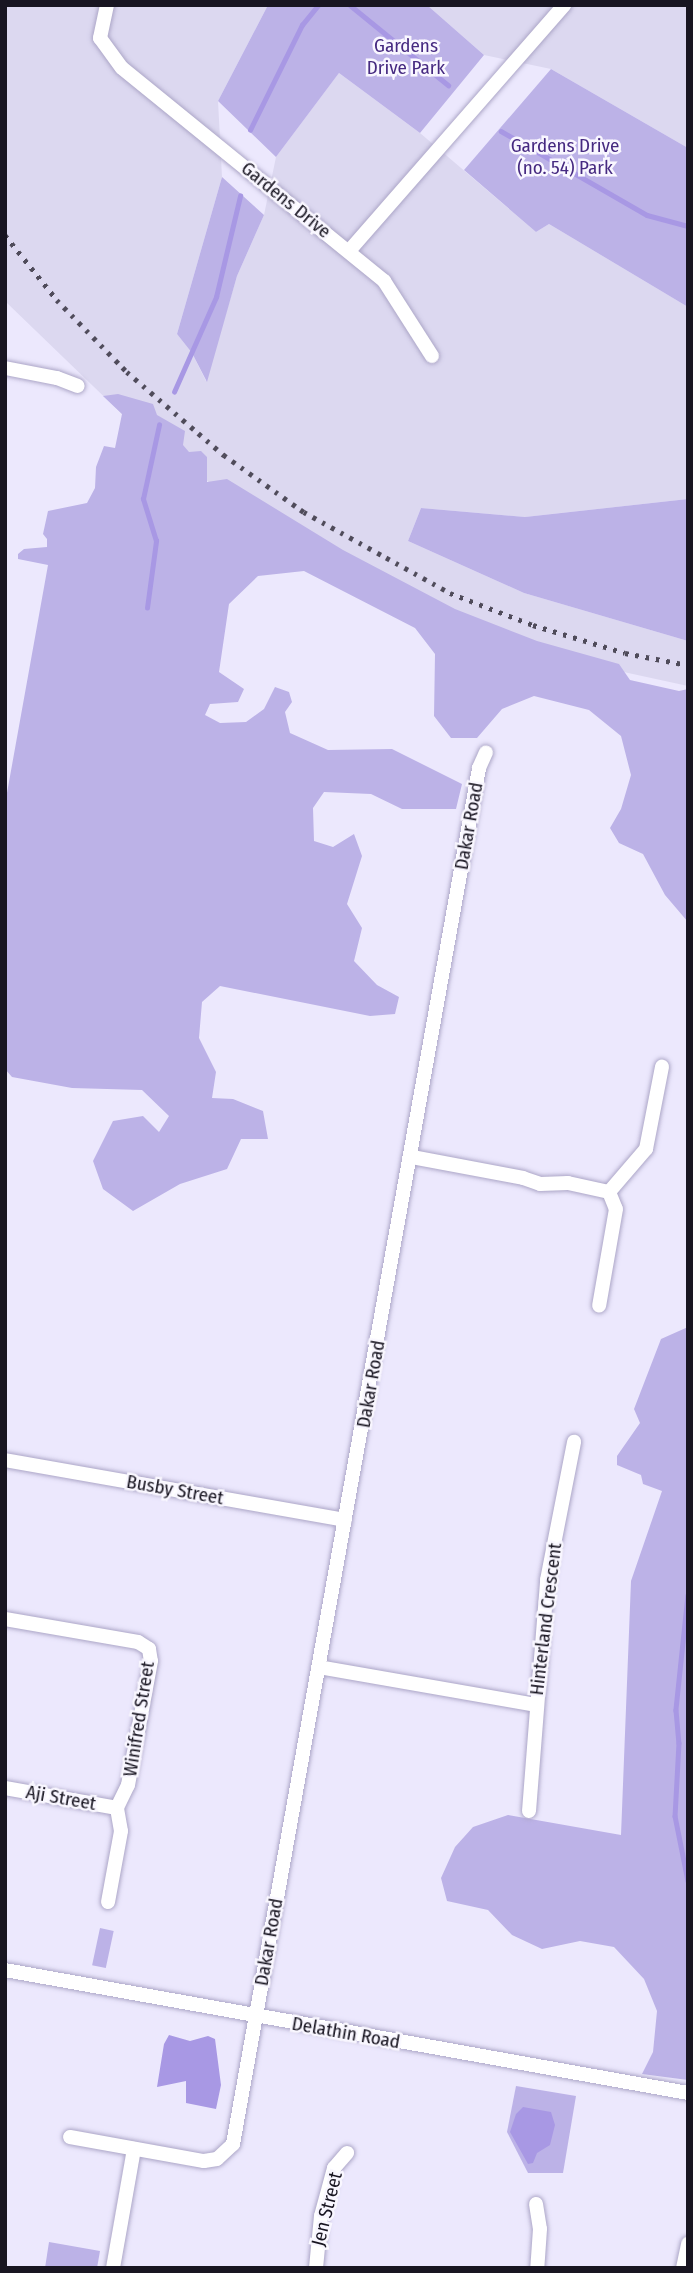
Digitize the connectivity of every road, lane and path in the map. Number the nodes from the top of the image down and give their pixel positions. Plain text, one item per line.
1 (107, 5) edge
2 (564, 5) edge
3 (349, 251) junction
4 (432, 356) dead end
5 (5, 369) edge
6 (78, 386) dead end
7 (486, 752) dead end
8 (662, 1067) dead end
9 (412, 1157) junction
10 (609, 1192) junction
11 (599, 1306) dead end
12 (575, 1442) dead end
13 (5, 1460) edge
14 (345, 1520) junction
15 (5, 1619) edge
16 (319, 1667) junction
17 (536, 1704) junction
18 (5, 1788) edge
19 (117, 1808) junction
20 (529, 1811) dead end
21 (108, 1902) dead end
22 (5, 1970) edge
23 (256, 2017) junction
24 (688, 2093) edge
25 (70, 2137) dead end
26 (134, 2149) junction
27 (347, 2153) dead end
28 (536, 2204) dead end
29 (688, 2244) edge
30 (113, 2268) edge
31 (316, 2268) edge
32 (537, 2268) edge
33 (683, 2268) edge

1 - 3 street, Gardens Drive
2 - 3 street, Gardens Drive
3 - 4 street
5 - 6 street
7 - 9 street, Dakar Road
8 - 10 street
9 - 10 street
9 - 14 street, Dakar Road
10 - 11 street
12 - 17 street, Hinterland Crescent
13 - 14 street, Busby Street
14 - 16 street, Dakar Road
15 - 19 street, Winifred Street
16 - 17 street, Hinterland Crescent
16 - 23 street, Dakar Road
17 - 20 street
18 - 19 street, Aji Street
19 - 21 street
22 - 23 street, Delathin Road
23 - 24 street, Delathin Road
23 - 26 street, Dakar Road
25 - 26 street
26 - 30 street
27 - 31 street, Jen Street
28 - 32 street
29 - 33 street

